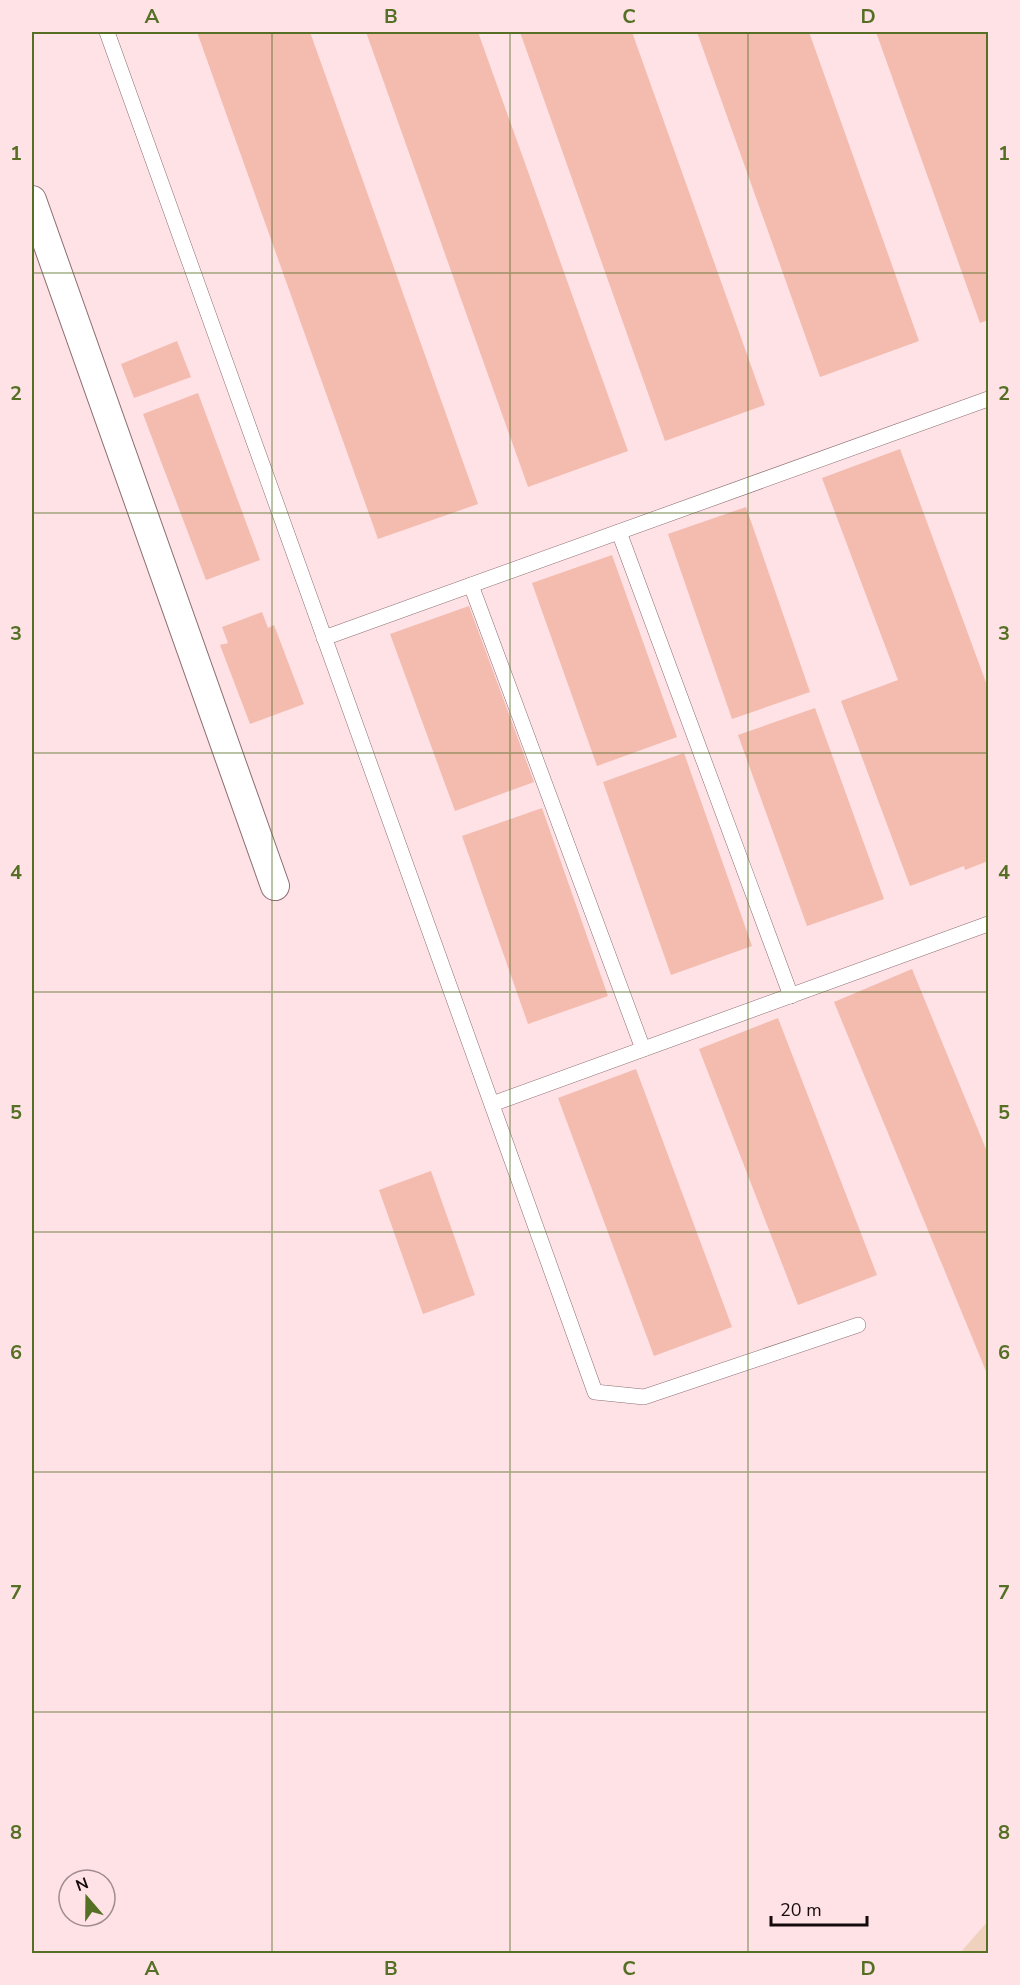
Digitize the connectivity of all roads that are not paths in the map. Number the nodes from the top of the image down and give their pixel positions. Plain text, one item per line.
1 (107, 32) edge
2 (32, 200) edge
3 (988, 399) edge
4 (619, 532) junction
5 (471, 585) junction
6 (324, 638) junction
7 (275, 886) dead end
8 (988, 924) edge
9 (791, 996) junction
10 (643, 1049) junction
11 (492, 1104) junction
12 (858, 1325) dead end

1 - 6 lane
2 - 7 street
3 - 4 lane
4 - 5 lane
4 - 9 lane
5 - 6 lane
5 - 10 lane
6 - 11 lane
8 - 9 lane
9 - 10 lane
10 - 11 lane
11 - 12 lane

